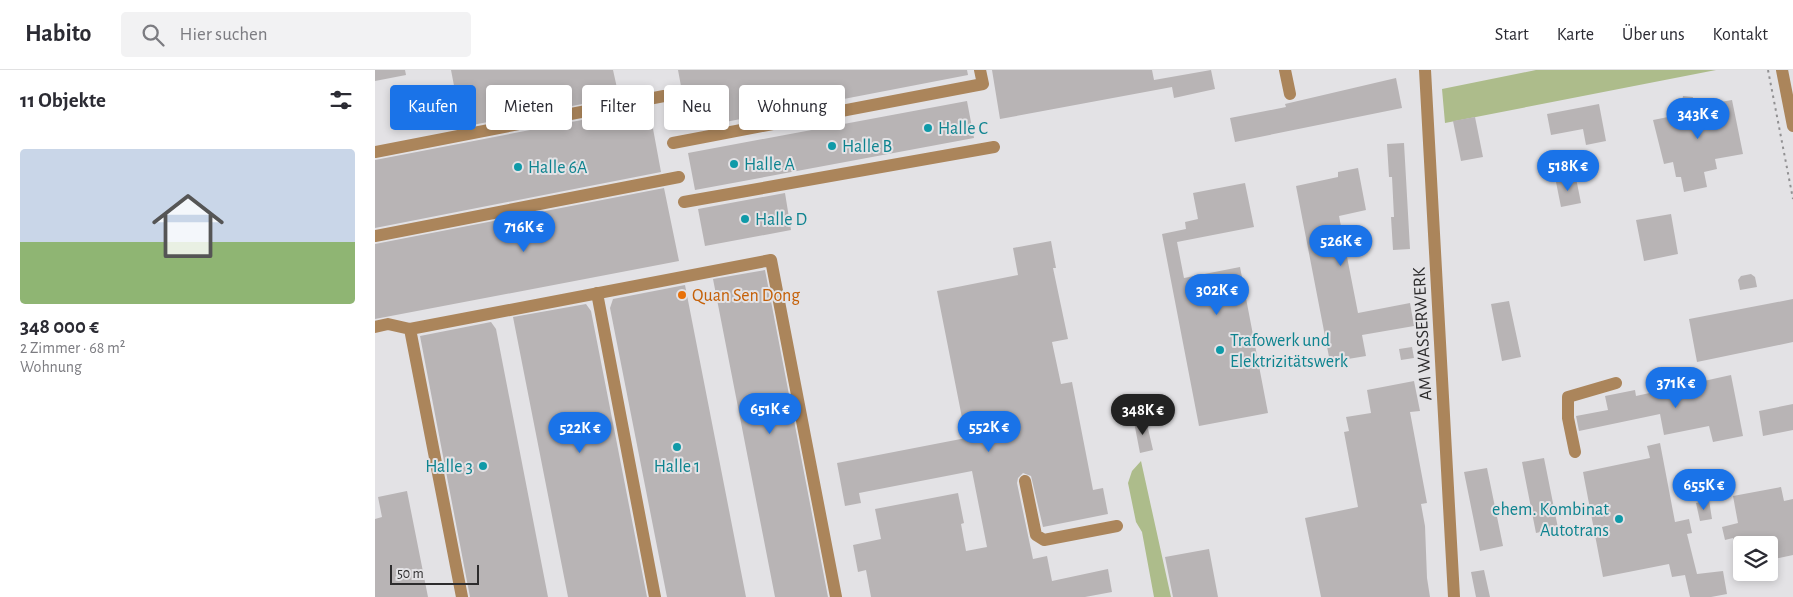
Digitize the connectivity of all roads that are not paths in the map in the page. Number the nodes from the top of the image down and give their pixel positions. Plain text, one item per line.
1 (980, 70) edge
2 (1285, 70) edge
3 (1425, 70) edge
4 (1782, 70) edge
5 (1290, 94) dead end
6 (663, 96) dead end
7 (1793, 126) edge
8 (673, 142) dead end
9 (994, 146) dead end
10 (375, 152) edge
11 (679, 177) dead end
12 (684, 202) dead end
13 (375, 236) edge
14 (597, 293) junction
15 (375, 327) edge
16 (410, 329) junction
17 (1616, 383) dead end
18 (1575, 452) dead end
19 (1025, 481) dead end
20 (1117, 526) dead end
21 (462, 597) edge
22 (655, 597) edge
23 (837, 597) edge
24 (1454, 597) edge

1 - 8 street
2 - 5 street
3 - 24 street, AM WASSERWERK
4 - 7 street
6 - 10 street
9 - 12 street
11 - 13 street
14 - 16 street
14 - 22 street
14 - 23 street
15 - 16 street
16 - 21 street
17 - 18 street
19 - 20 street

